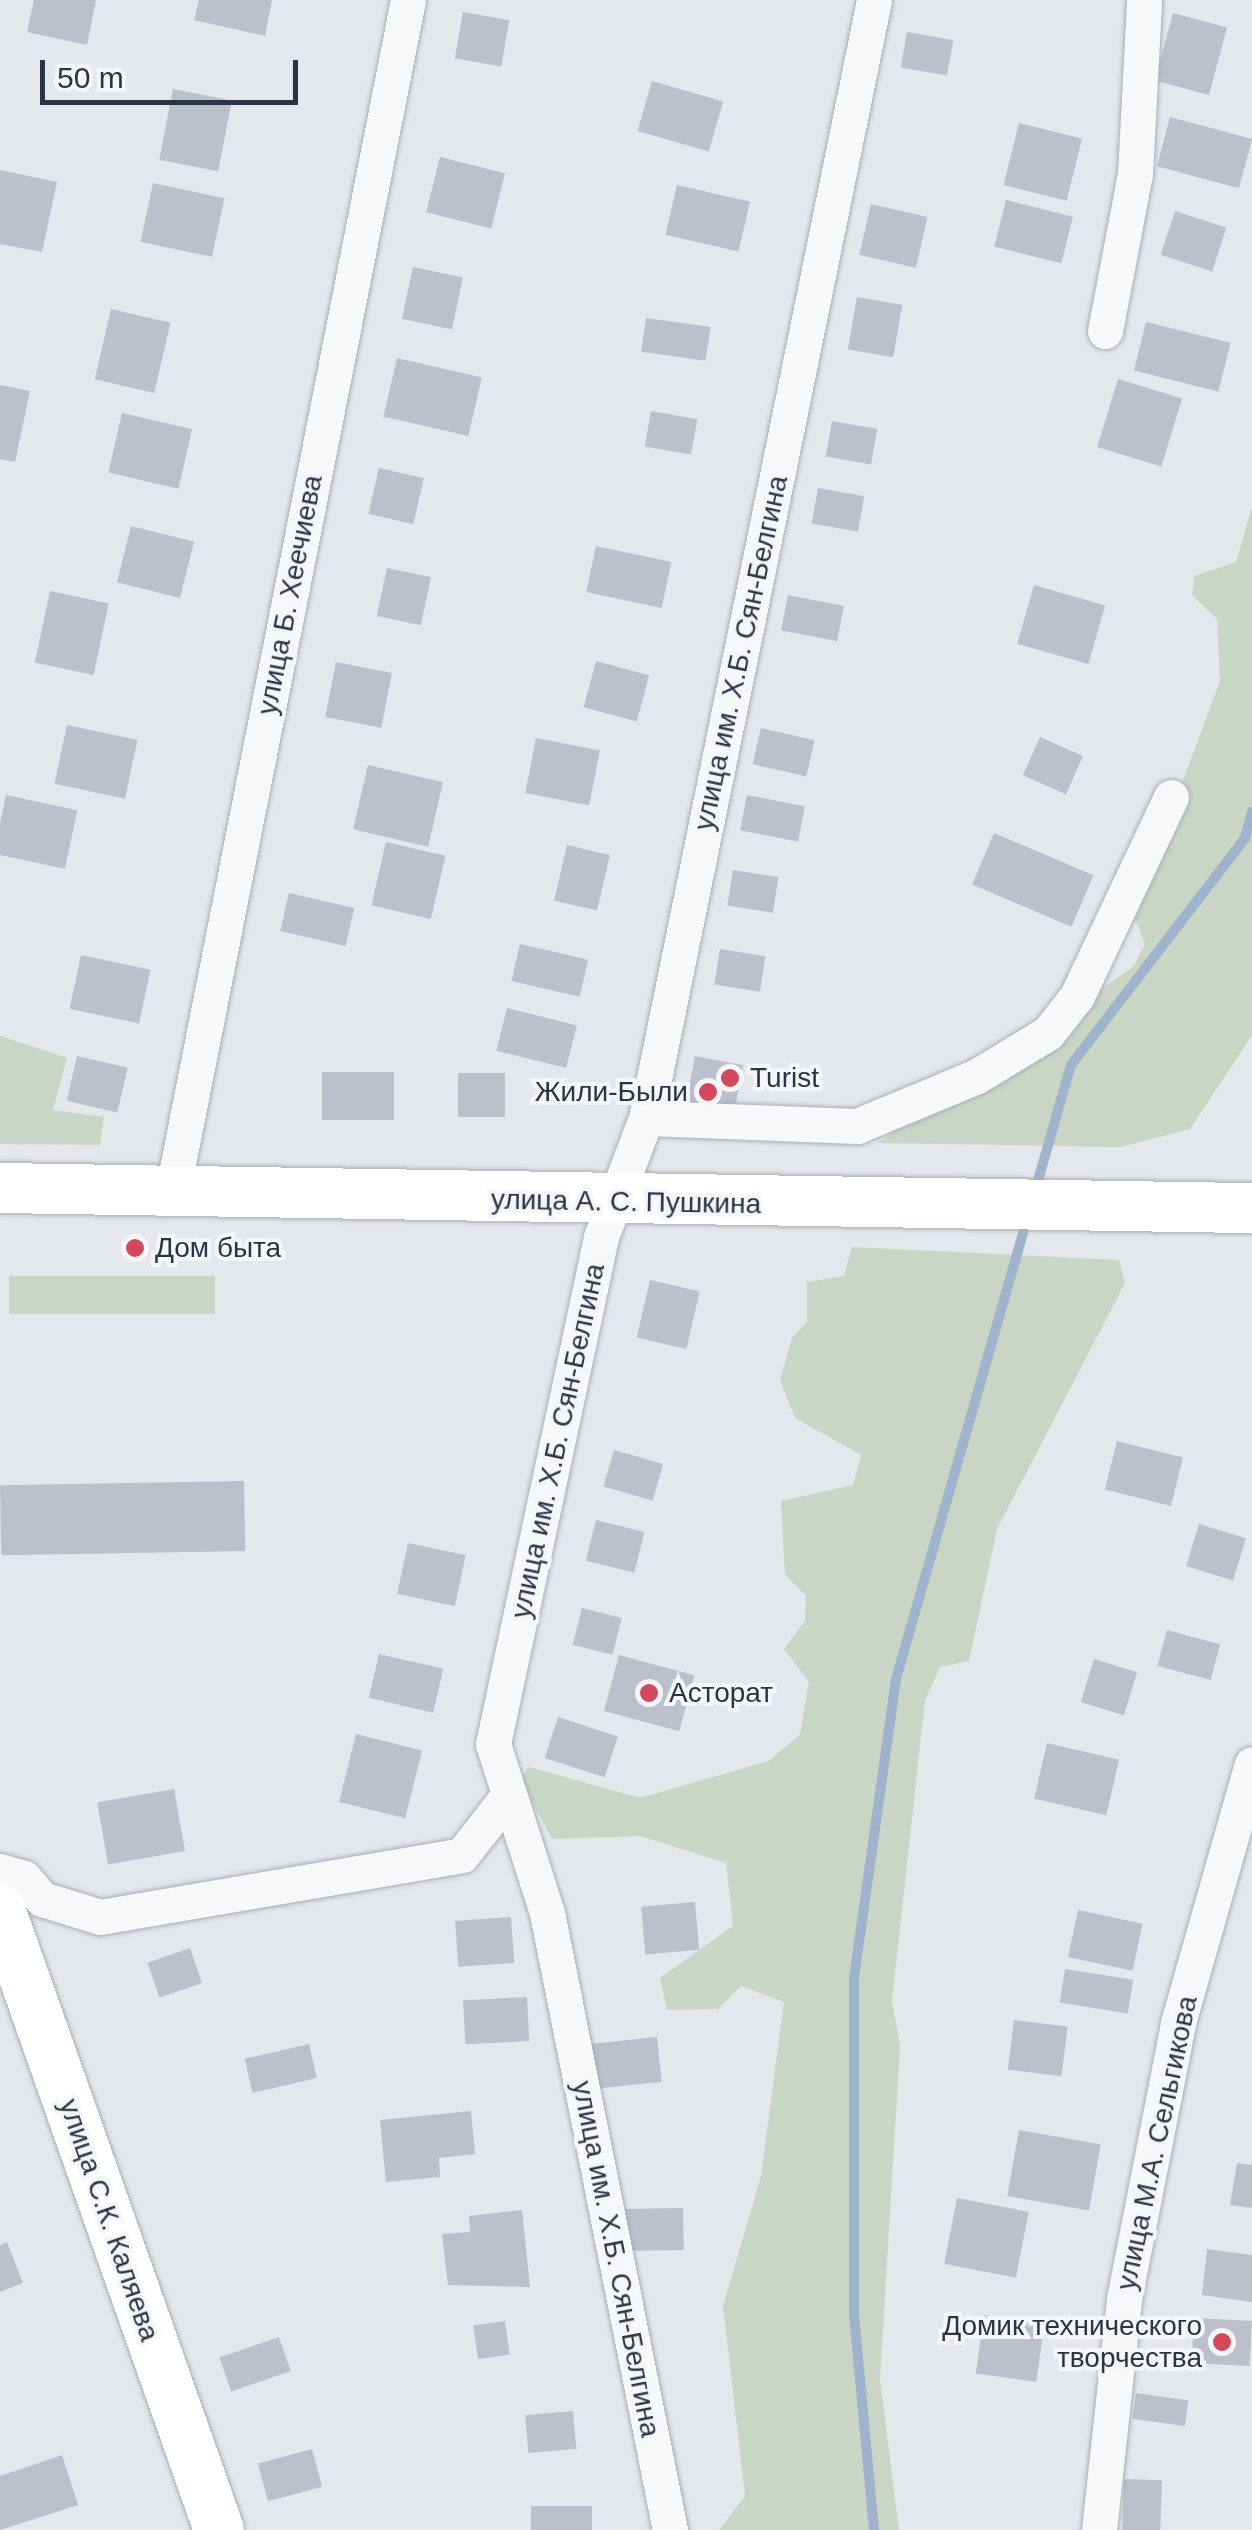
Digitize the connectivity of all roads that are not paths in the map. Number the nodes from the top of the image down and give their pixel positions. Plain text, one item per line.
1 (408, 0) edge
2 (874, 0) edge
3 (1144, 0) edge
4 (1105, 332) dead end
5 (1171, 797) dead end
6 (646, 1118) junction
7 (0, 1188) edge
8 (174, 1190) junction
9 (612, 1204) junction
10 (1241, 1208) edge
11 (1252, 1764) edge
12 (504, 1801) junction
13 (0, 1871) edge
14 (0, 1909) edge
15 (218, 2530) edge
16 (670, 2530) edge
17 (1098, 2530) edge

1 - 8 street, улица Б. Хеечиева
2 - 6 street, улица им. Х.Б. Сян-Белгина
3 - 4 street
5 - 6 street
6 - 9 street, улица им. Х.Б. Сян-Белгина
7 - 8 main road, улица А. С. Пушкина
8 - 9 main road, улица А. С. Пушкина
9 - 10 main road, улица А. С. Пушкина
9 - 12 street, улица им. Х.Б. Сян-Белгина
11 - 17 street, улица М.А. Сельгикова
12 - 13 street
12 - 16 street, улица им. Х.Б. Сян-Белгина
14 - 15 main road, улица С.К. Каляева

